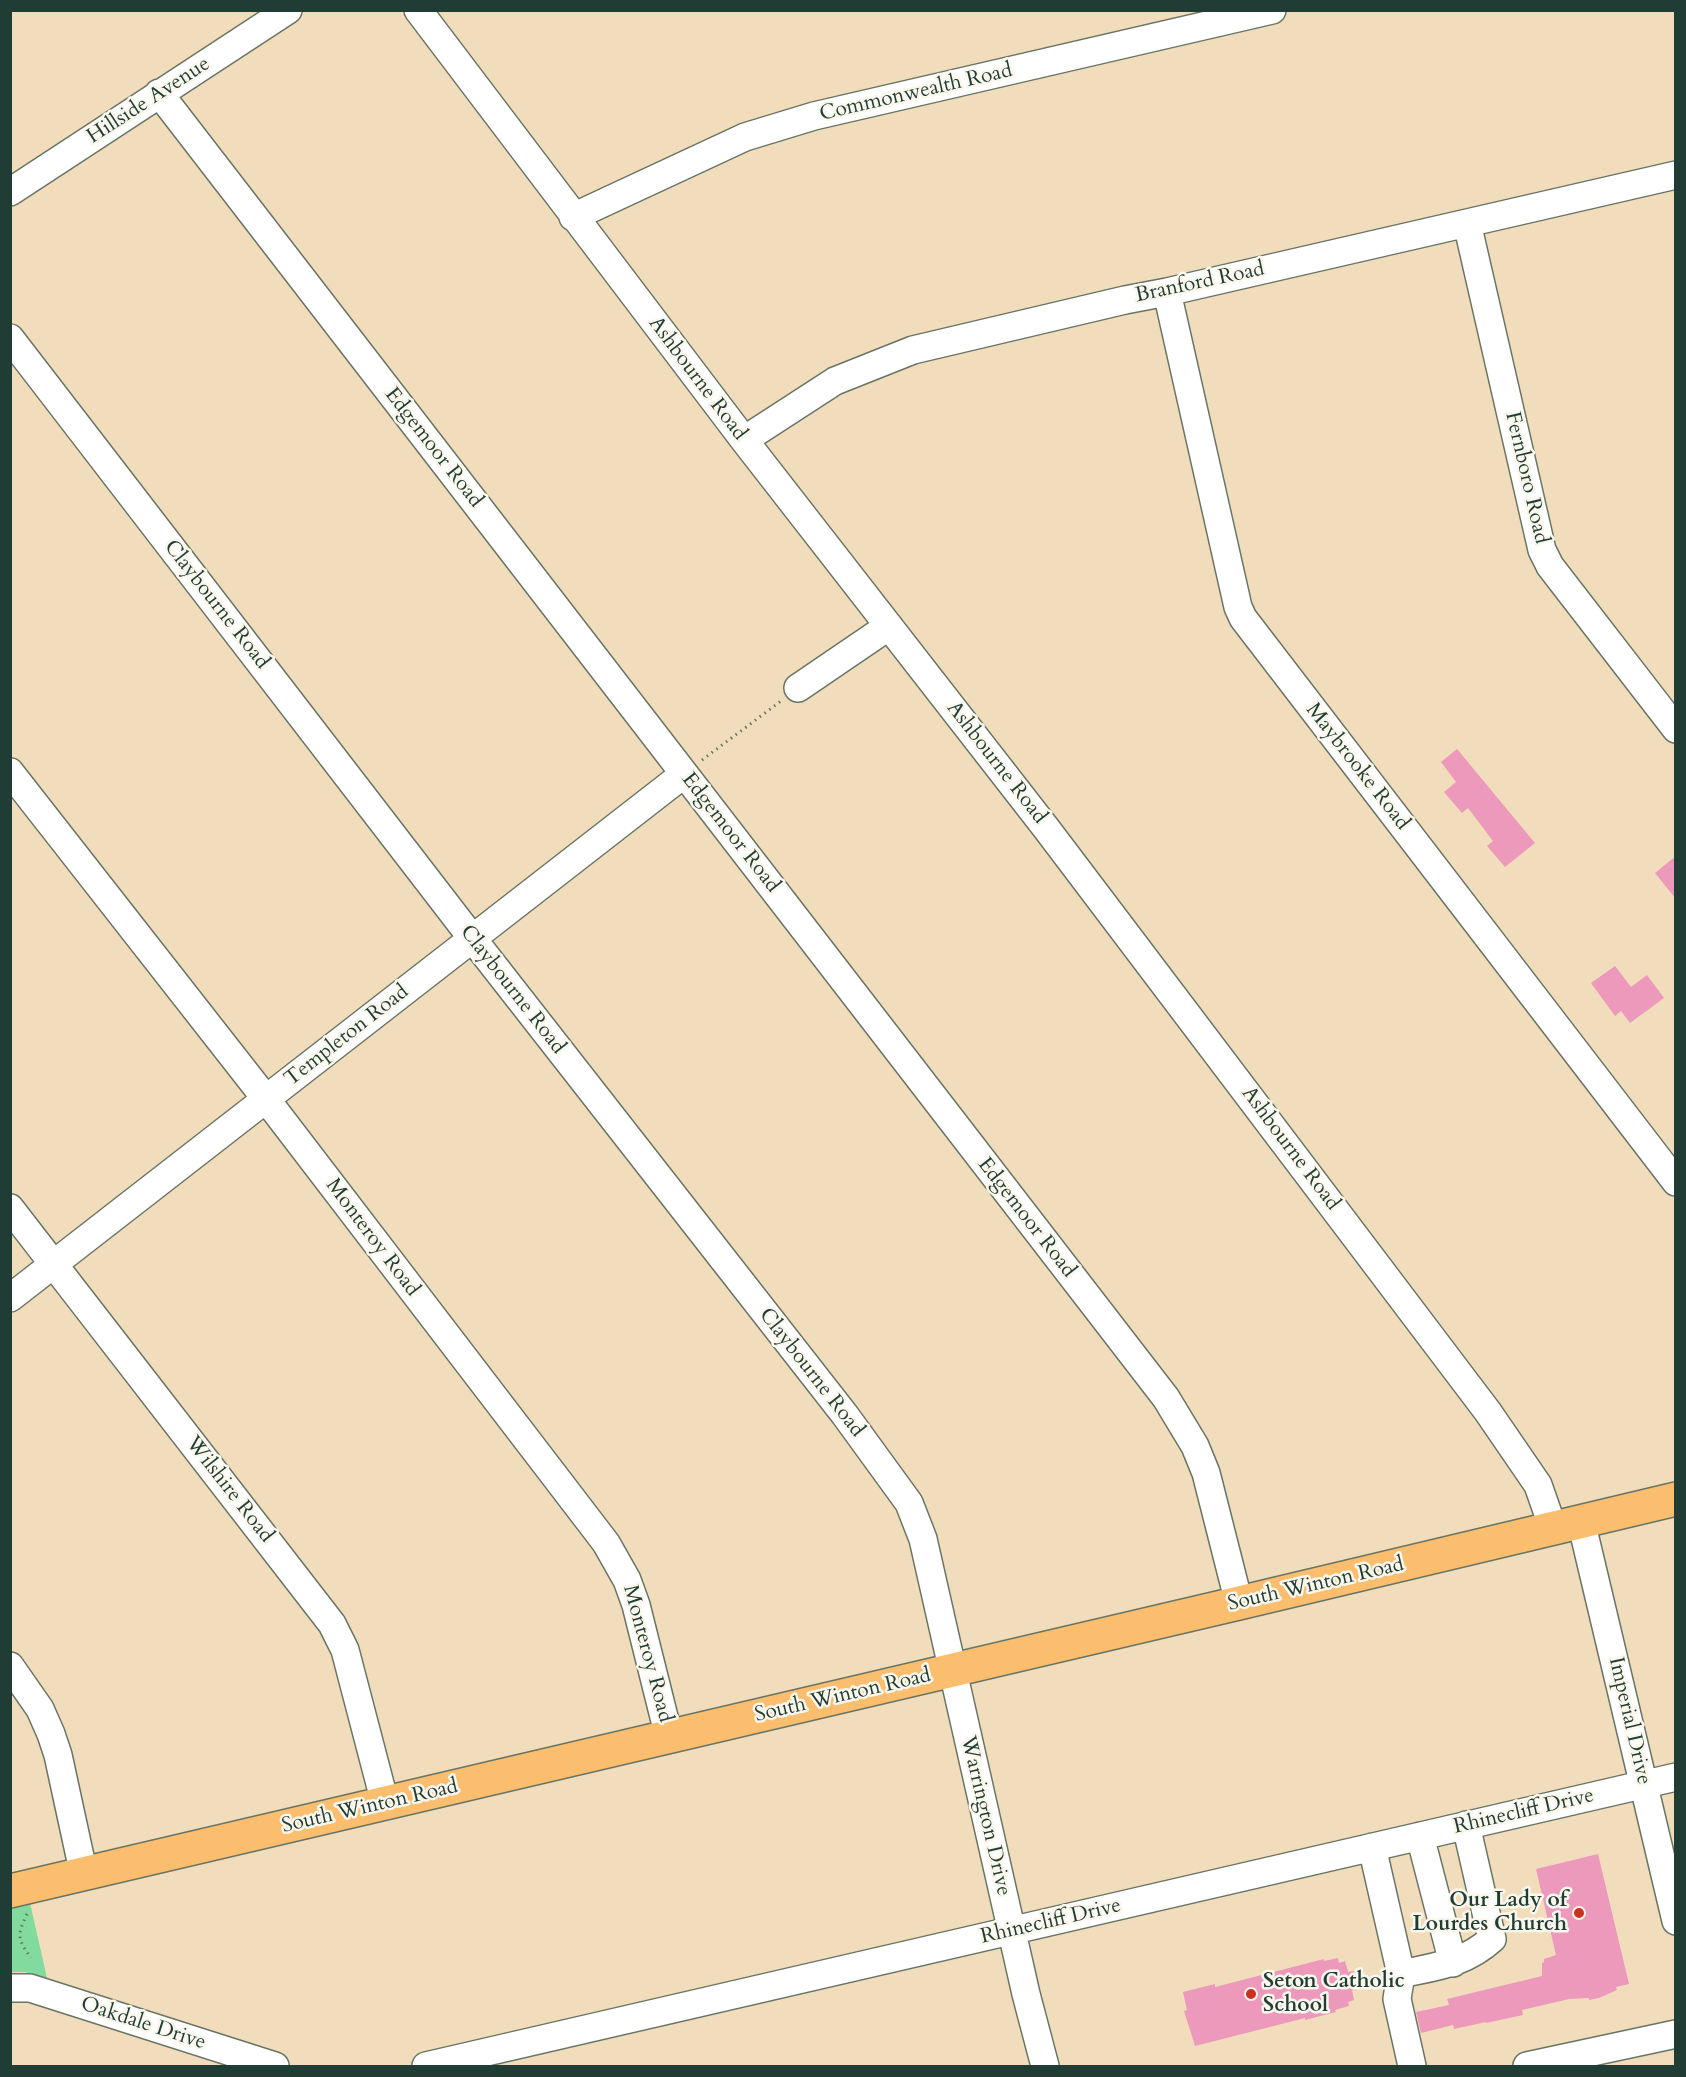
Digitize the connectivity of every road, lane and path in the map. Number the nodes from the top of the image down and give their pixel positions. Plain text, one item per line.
1 (288, 10) edge
2 (418, 10) edge
3 (1272, 10) edge
4 (159, 93) junction
5 (1676, 175) edge
6 (10, 192) edge
7 (573, 217) junction
8 (1467, 223) junction
9 (1167, 292) junction
10 (10, 338) edge
11 (744, 440) junction
12 (889, 626) junction
13 (798, 688) joint
14 (1676, 729) edge
15 (10, 772) edge
16 (684, 774) junction
17 (472, 938) junction
18 (266, 1099) junction
19 (1676, 1182) edge
20 (10, 1208) edge
21 (54, 1264) junction
22 (10, 1298) edge
23 (1676, 1499) edge
24 (1567, 1525) junction
25 (1239, 1603) junction
26 (10, 1666) edge
27 (951, 1671) junction
28 (669, 1737) junction
29 (1676, 1777) edge
30 (1644, 1784) junction
31 (385, 1803) junction
32 (1466, 1825) junction
33 (1420, 1836) junction
34 (1372, 1847) junction
35 (84, 1875) junction
36 (20, 1900) edge
37 (1676, 1921) edge
38 (1012, 1931) junction
39 (31, 1958) dead end
40 (1453, 1963) junction
41 (1401, 1974) junction
42 (10, 1988) edge
43 (1676, 2034) edge
44 (275, 2067) edge
45 (426, 2067) edge
46 (1045, 2067) edge
47 (1412, 2067) edge
48 (1527, 2067) edge

1 - 4 street, Hillside Avenue
2 - 7 street, Ashbourne Road
3 - 7 street, Commonwealth Road
4 - 6 street, Hillside Avenue
4 - 16 street, Edgemoor Road
5 - 8 street, Branford Road
7 - 11 street, Ashbourne Road
8 - 9 street, Branford Road
8 - 14 street, Fernboro Road
9 - 11 street, Branford Road
9 - 19 street, Maybrooke Road
10 - 17 street, Claybourne Road
11 - 12 street, Ashbourne Road
12 - 13 street
12 - 24 street, Ashbourne Road
13 - 16 path
15 - 18 street, Monteroy Road
16 - 17 street, Templeton Road
16 - 25 street, Edgemoor Road
17 - 18 street, Templeton Road
17 - 27 street, Claybourne Road
18 - 21 street, Templeton Road
18 - 28 street, Monteroy Road
20 - 21 street, Wilshire Road
21 - 22 street, Templeton Road
21 - 31 street, Wilshire Road
23 - 24 main road, South Winton Road
24 - 25 main road, South Winton Road
24 - 30 street, Imperial Drive
25 - 27 main road, South Winton Road
26 - 35 street
27 - 28 main road, South Winton Road
27 - 38 street, Warrington Drive
28 - 31 main road, South Winton Road
29 - 30 street, Rhinecliff Drive
30 - 32 street, Rhinecliff Drive
30 - 37 street, Imperial Drive
31 - 35 main road, South Winton Road
32 - 33 street, Rhinecliff Drive
32 - 40 street
33 - 34 street, Rhinecliff Drive
33 - 40 street
34 - 38 street, Rhinecliff Drive
34 - 41 street
35 - 36 main road, South Winton Road
36 - 39 path
38 - 45 street, Rhinecliff Drive
38 - 46 street, Warrington Drive
40 - 41 street
41 - 47 street
42 - 44 street, Oakdale Drive
43 - 48 street

